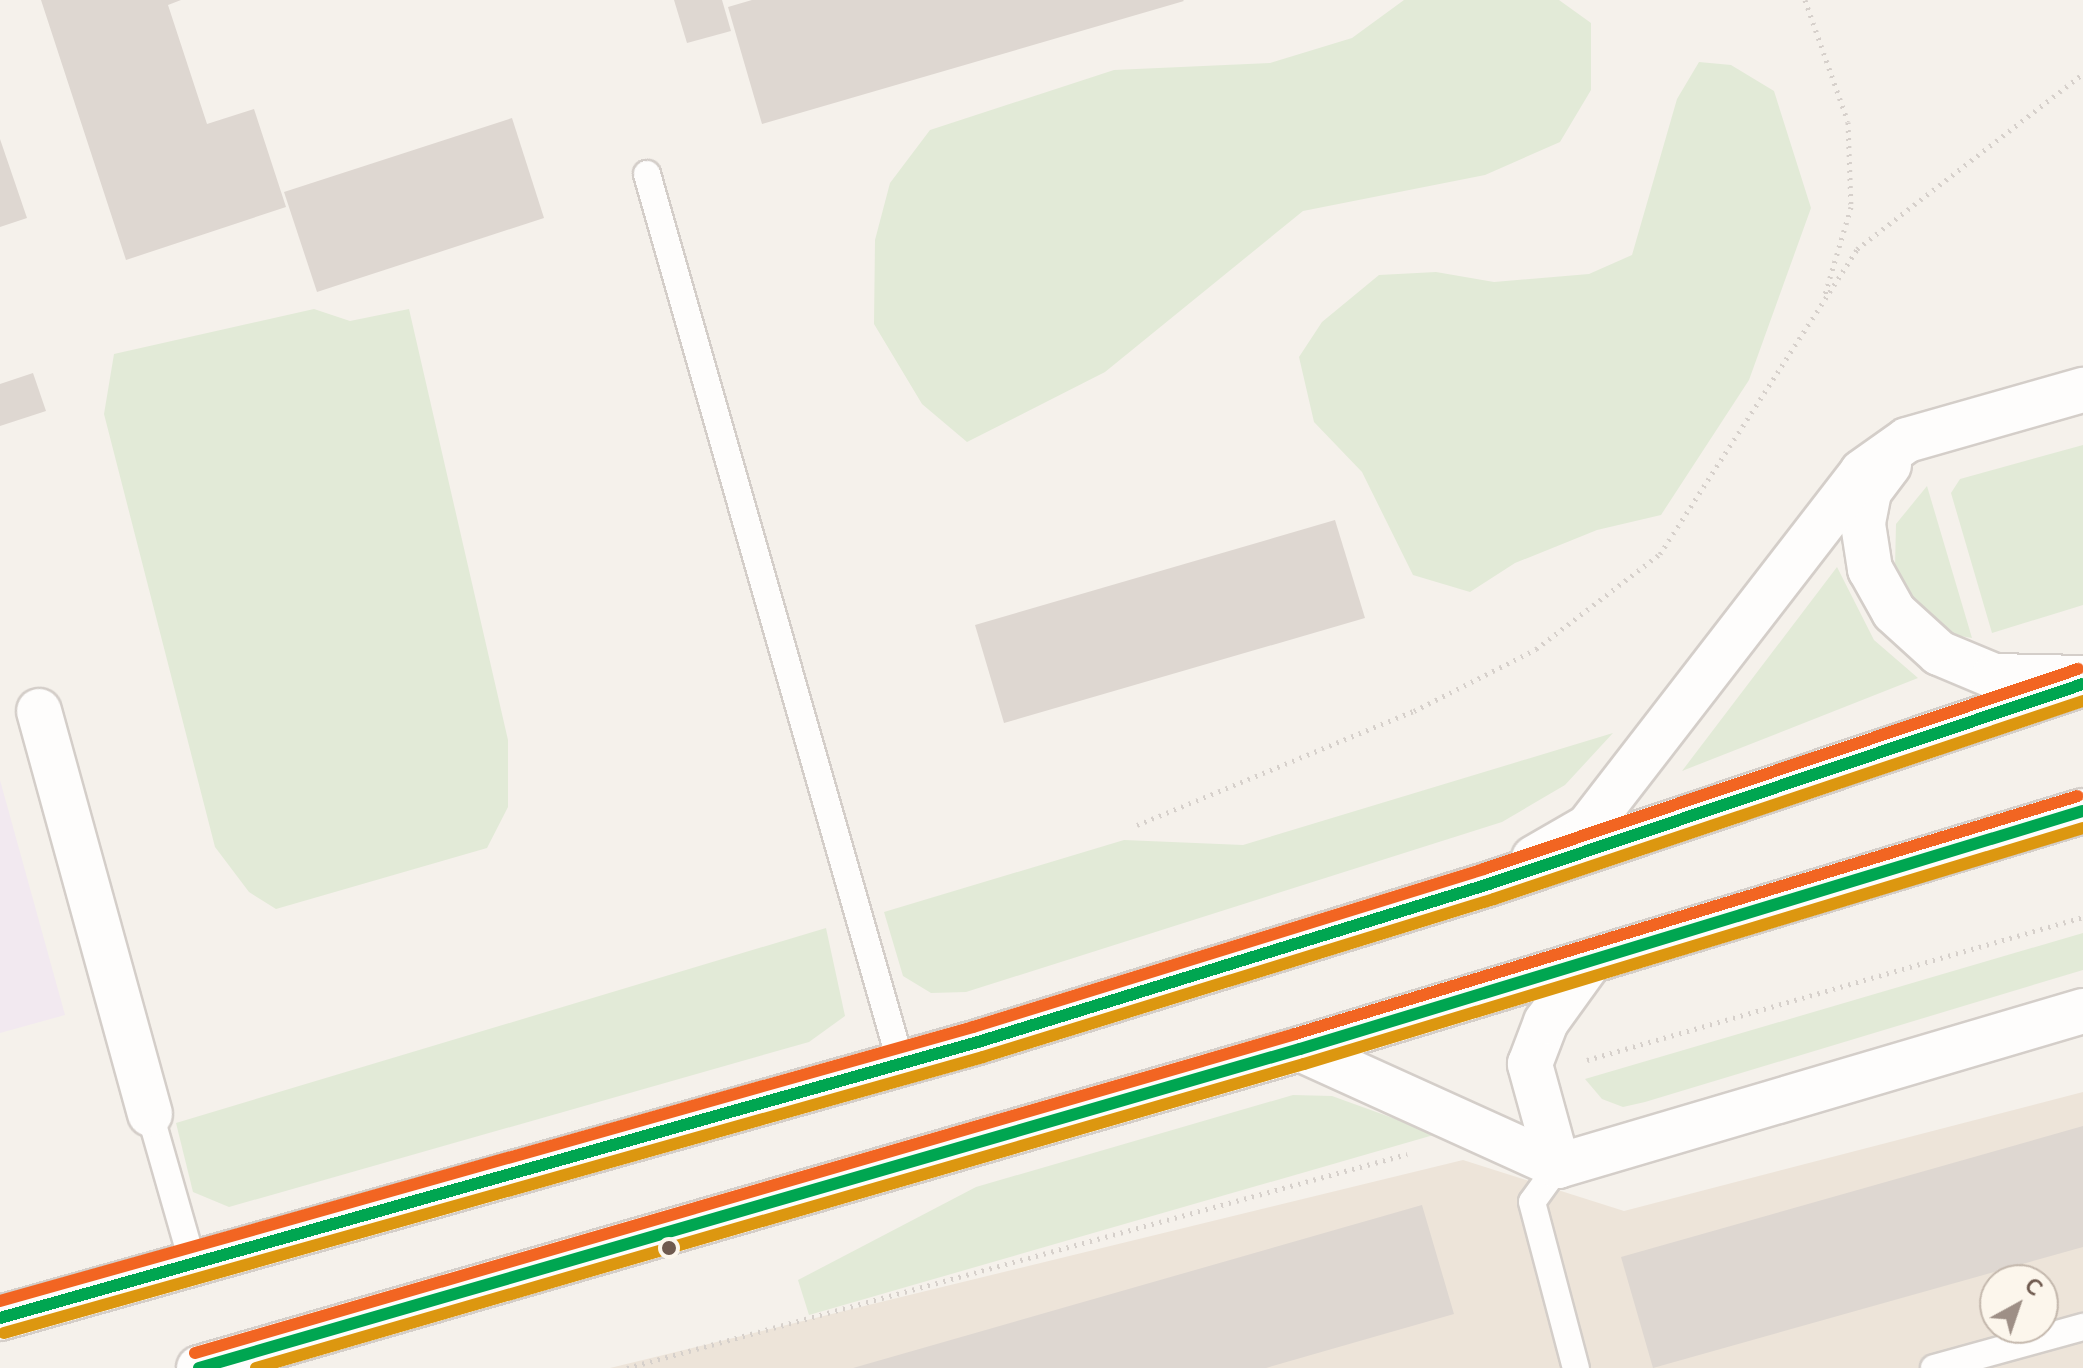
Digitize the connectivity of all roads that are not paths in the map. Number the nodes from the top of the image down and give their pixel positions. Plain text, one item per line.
1 (647, 174) dead end
2 (2083, 390) edge
3 (1907, 440) junction
4 (2083, 678) edge
5 (2083, 684) edge
6 (39, 711) dead end
7 (2083, 811) edge
8 (1489, 884) junction
9 (1590, 961) junction
10 (2083, 1011) edge
11 (1300, 1049) junction
12 (901, 1064) junction
13 (150, 1114) joint
14 (1558, 1166) junction
15 (193, 1264) junction
16 (0, 1318) edge
17 (2083, 1327) edge
18 (199, 1368) edge
19 (1576, 1368) edge
20 (1934, 1368) edge

1 - 12 lane
2 - 3 main road
3 - 4 main road
3 - 8 main road
5 - 8 main road
6 - 13 main road
7 - 9 main road
8 - 12 main road
9 - 11 main road
9 - 14 main road
10 - 14 main road
11 - 14 main road
11 - 18 main road
12 - 15 main road
13 - 15 lane
14 - 19 lane
15 - 16 main road
17 - 20 lane

